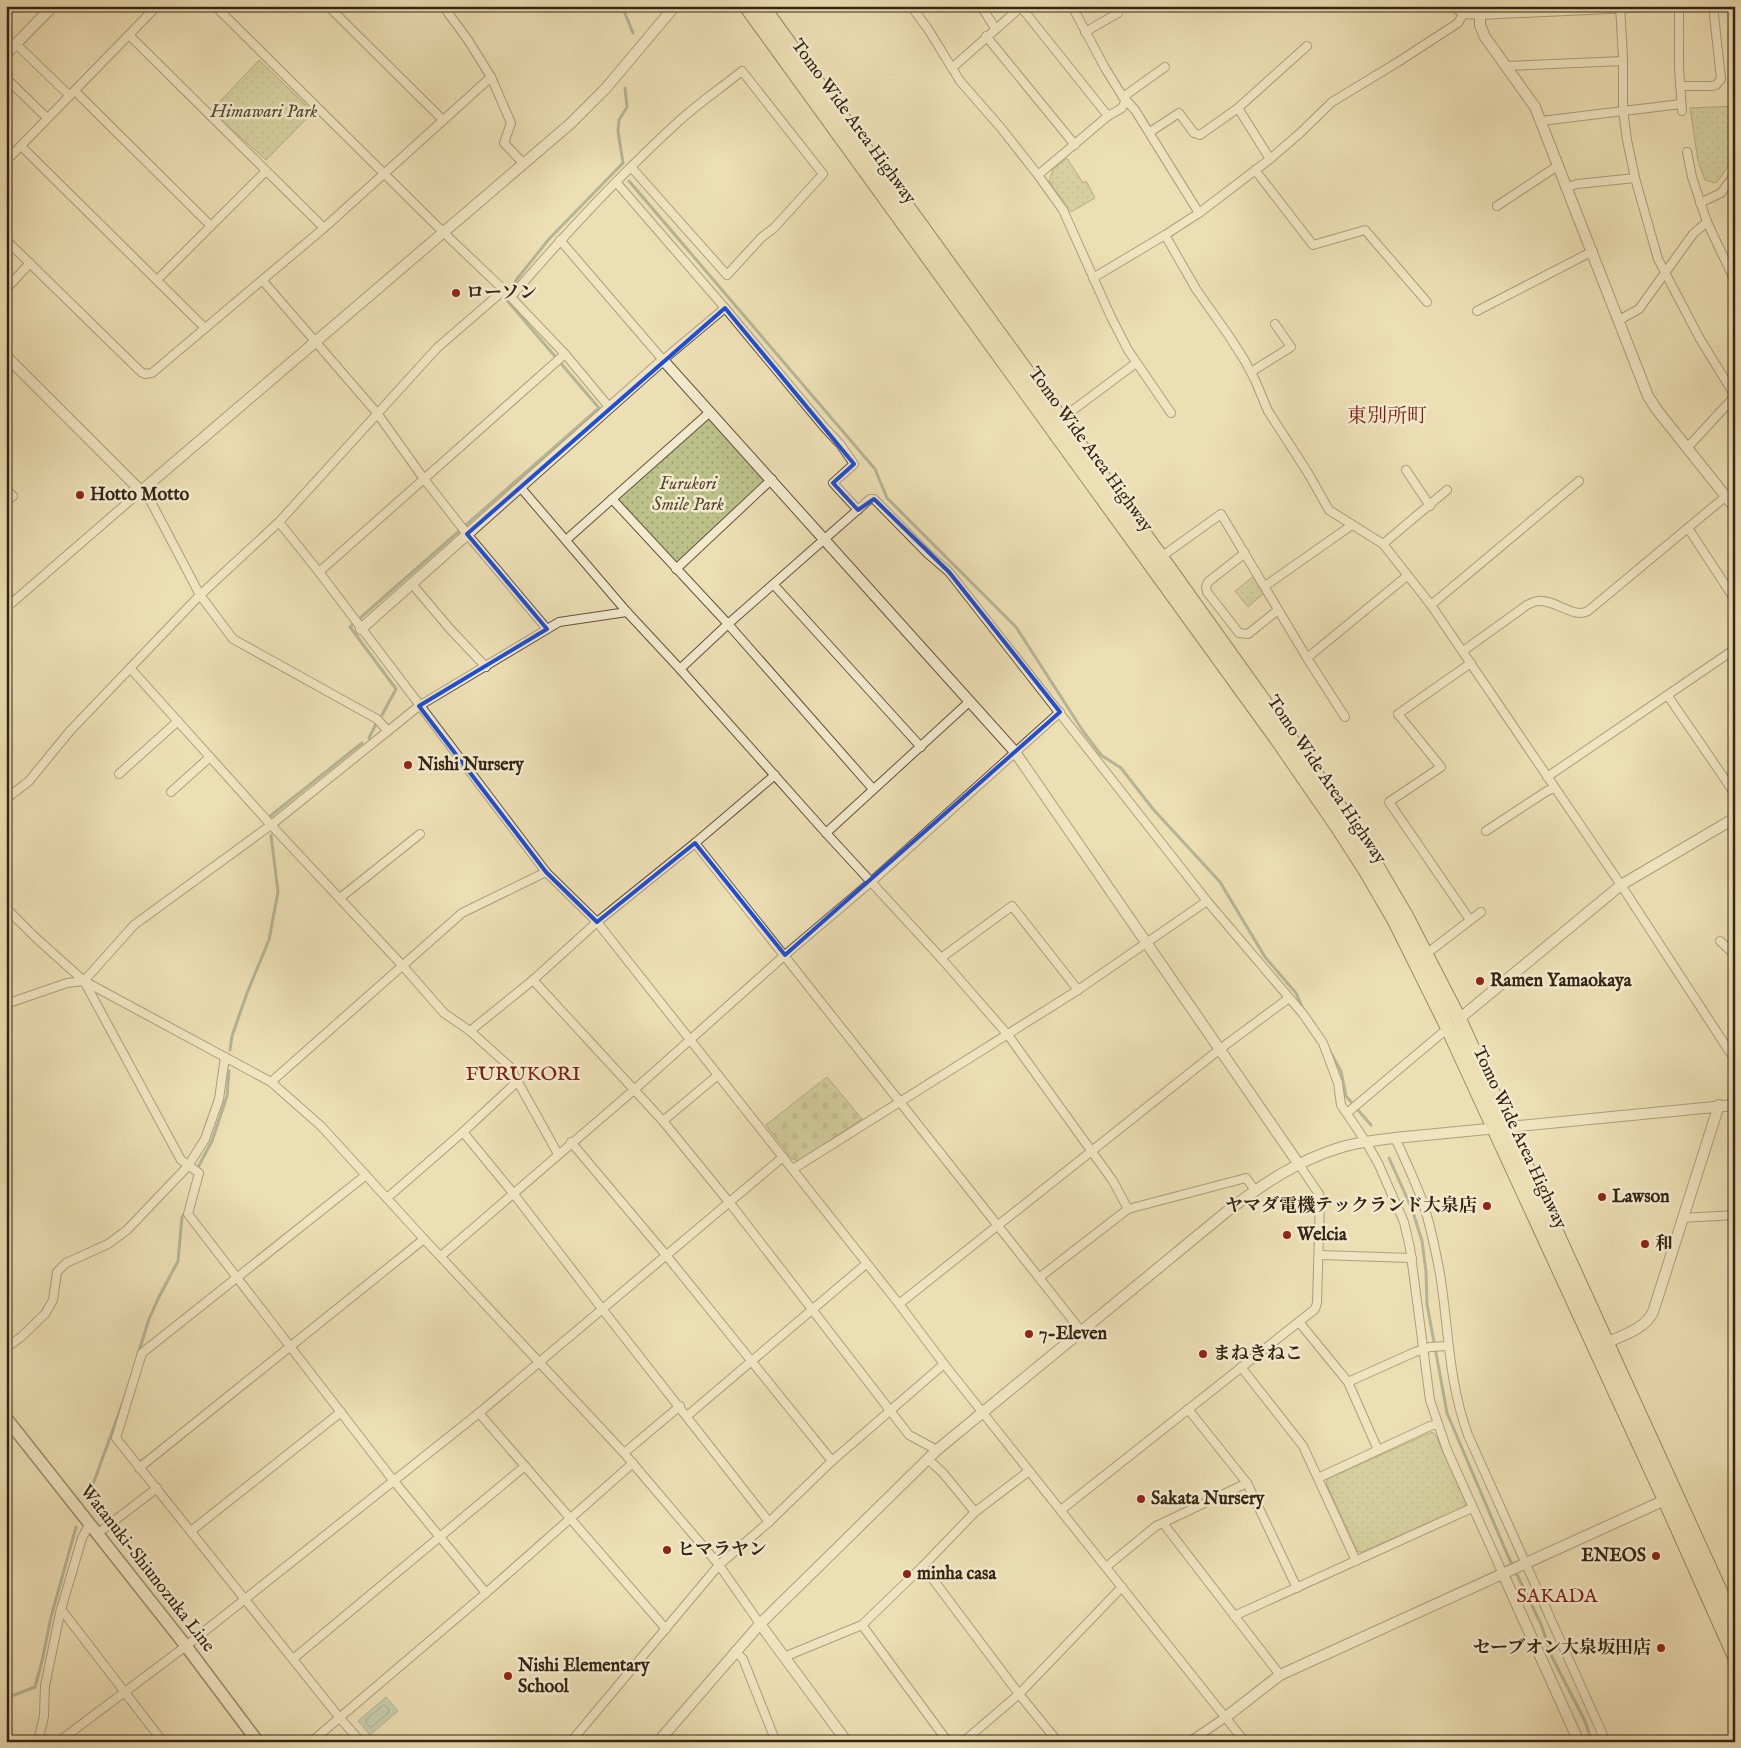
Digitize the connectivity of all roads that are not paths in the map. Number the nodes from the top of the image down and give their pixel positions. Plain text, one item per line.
1 (52, 6) edge
2 (157, 6) edge
3 (215, 6) edge
4 (328, 6) edge
5 (443, 6) edge
6 (674, 6) edge
7 (746, 6) edge
8 (762, 6) edge
9 (911, 6) edge
10 (981, 6) edge
11 (1021, 6) edge
12 (1072, 6) edge
13 (1452, 6) edge
14 (1672, 6) edge
15 (1679, 6) edge
16 (1620, 8) edge
17 (1480, 11) edge
18 (1118, 13) dead end
19 (1463, 14) junction
20 (1714, 15) dead end
21 (995, 28) junction
22 (1085, 32) junction
23 (129, 35) junction
24 (986, 36) junction
25 (16, 44) junction
26 (1307, 46) dead end
27 (6, 54) edge
28 (1623, 62) junction
29 (1506, 66) junction
30 (1165, 67) dead end
31 (952, 68) junction
32 (491, 77) junction
33 (6, 78) edge
34 (1680, 86) junction
35 (72, 93) junction
36 (1125, 99) junction
37 (1238, 108) junction
38 (1623, 110) junction
39 (1108, 116) junction
40 (47, 118) junction
41 (443, 120) junction
42 (1541, 121) junction
43 (1150, 132) junction
44 (1075, 145) junction
45 (21, 146) junction
46 (1687, 152) dead end
47 (1270, 159) junction
48 (7, 160) edge
49 (524, 164) junction
50 (1558, 165) junction
51 (632, 167) junction
52 (1255, 170) junction
53 (266, 171) junction
54 (386, 174) junction
55 (1038, 174) junction
56 (1735, 174) edge
57 (1635, 178) junction
58 (616, 182) junction
59 (1567, 187) junction
60 (1700, 203) junction
61 (1497, 206) dead end
62 (1199, 213) junction
63 (1707, 222) junction
64 (210, 225) junction
65 (324, 228) junction
66 (444, 233) junction
67 (1165, 235) junction
68 (6, 240) edge
69 (560, 240) junction
70 (1593, 251) junction
71 (30, 263) junction
72 (1665, 274) junction
73 (1093, 278) junction
74 (156, 280) junction
75 (263, 281) junction
76 (1735, 281) edge
77 (6, 289) edge
78 (504, 290) junction
79 (511, 297) junction
80 (1427, 302) dead end
81 (725, 308) junction
82 (1477, 311) dead end
83 (1619, 320) junction
84 (1275, 324) dead end
85 (205, 328) junction
86 (316, 342) junction
87 (565, 354) junction
88 (6, 356) edge
89 (663, 360) junction
90 (1136, 363) junction
91 (1251, 372) junction
92 (1735, 396) edge
93 (610, 408) junction
94 (710, 412) junction
95 (377, 413) junction
96 (1171, 413) dead end
97 (1061, 419) junction
98 (1687, 448) junction
99 (1406, 470) dead end
100 (424, 479) junction
101 (772, 479) junction
102 (1578, 482) dead end
103 (521, 488) junction
104 (6, 489) edge
105 (1447, 490) dead end
106 (141, 491) junction
107 (1725, 497) junction
108 (612, 499) junction
109 (6, 502) edge
110 (1430, 506) junction
111 (1735, 508) edge
112 (858, 510) junction
113 (279, 522) junction
114 (1352, 525) junction
115 (1688, 528) junction
116 (467, 534) junction
117 (825, 539) junction
118 (566, 540) junction
119 (1383, 544) junction
120 (1246, 553) junction
121 (1161, 557) junction
122 (676, 569) junction
123 (319, 572) junction
124 (1408, 576) junction
125 (412, 584) junction
126 (774, 585) junction
127 (1265, 586) junction
128 (200, 595) junction
129 (1735, 600) edge
130 (1430, 604) junction
131 (6, 608) edge
132 (1278, 610) junction
133 (627, 612) junction
134 (728, 624) junction
135 (361, 628) junction
136 (547, 629) junction
137 (1735, 649) edge
138 (1463, 652) junction
139 (1306, 658) junction
140 (1471, 663) junction
141 (486, 667) junction
142 (130, 668) junction
143 (680, 669) junction
144 (1668, 696) junction
145 (969, 702) junction
146 (420, 706) junction
147 (1060, 712) junction
148 (1345, 717) dead end
149 (178, 721) junction
150 (388, 731) junction
151 (921, 747) junction
152 (1015, 752) junction
153 (210, 757) junction
154 (119, 774) dead end
155 (775, 775) junction
156 (1547, 777) junction
157 (1555, 788) junction
158 (874, 789) junction
159 (171, 792) dead end
160 (1735, 794) edge
161 (6, 799) edge
162 (1735, 818) edge
163 (271, 825) junction
164 (1486, 830) dead end
165 (826, 833) junction
166 (420, 834) dead end
167 (695, 843) junction
168 (546, 872) junction
169 (871, 882) junction
170 (1621, 885) junction
171 (340, 898) junction
172 (1207, 901) junction
173 (6, 908) edge
174 (1481, 912) dead end
175 (1470, 920) junction
176 (597, 922) junction
177 (1720, 941) dead end
178 (1145, 942) junction
179 (1426, 954) junction
180 (1735, 955) edge
181 (785, 956) junction
182 (941, 958) junction
183 (402, 965) junction
184 (532, 980) junction
185 (84, 981) junction
186 (1078, 990) junction
187 (1289, 998) junction
188 (6, 1004) edge
189 (1460, 1019) junction
190 (1448, 1028) junction
191 (470, 1031) junction
192 (1008, 1035) junction
193 (690, 1040) junction
194 (1220, 1050) junction
195 (225, 1057) junction
196 (1735, 1060) edge
197 (718, 1075) junction
198 (518, 1080) junction
199 (271, 1082) junction
200 (635, 1089) junction
201 (901, 1102) junction
202 (1735, 1105) edge
203 (1719, 1106) junction
204 (1347, 1113) junction
205 (663, 1121) junction
206 (1509, 1126) junction
207 (1494, 1128) junction
208 (463, 1132) junction
209 (1395, 1138) junction
210 (571, 1142) junction
211 (1366, 1142) junction
212 (1092, 1152) junction
213 (558, 1154) junction
214 (783, 1157) junction
215 (1298, 1163) junction
216 (188, 1166) junction
217 (793, 1169) junction
218 (366, 1174) junction
219 (1255, 1190) junction
220 (513, 1192) junction
221 (388, 1198) junction
222 (729, 1202) junction
223 (1128, 1209) junction
224 (1735, 1215) edge
225 (1682, 1218) junction
226 (999, 1225) junction
227 (424, 1239) junction
228 (666, 1255) junction
229 (1320, 1255) junction
230 (440, 1256) junction
231 (1412, 1258) junction
232 (866, 1264) junction
233 (1040, 1277) junction
234 (238, 1278) junction
235 (899, 1304) junction
236 (602, 1310) junction
237 (813, 1310) junction
238 (1300, 1322) junction
239 (1082, 1332) junction
240 (1606, 1342) junction
241 (291, 1346) junction
242 (1448, 1346) junction
243 (6, 1348) edge
244 (1423, 1350) junction
245 (751, 1360) junction
246 (539, 1362) junction
247 (944, 1364) junction
248 (1241, 1367) junction
249 (1348, 1382) junction
250 (680, 1406) junction
251 (1188, 1409) junction
252 (890, 1410) junction
253 (341, 1412) junction
254 (983, 1412) junction
255 (479, 1413) junction
256 (687, 1416) junction
257 (6, 1418) edge
258 (1438, 1424) junction
259 (936, 1450) junction
260 (1378, 1450) junction
261 (624, 1453) junction
262 (928, 1459) junction
263 (832, 1461) junction
264 (633, 1463) junction
265 (525, 1466) junction
266 (139, 1468) junction
267 (1029, 1471) junction
268 (1318, 1478) junction
269 (393, 1480) junction
270 (1247, 1483) junction
271 (156, 1488) junction
272 (1665, 1500) junction
273 (1472, 1508) junction
274 (1061, 1510) junction
275 (974, 1512) junction
276 (570, 1518) junction
277 (769, 1522) junction
278 (1163, 1522) junction
279 (90, 1523) junction
280 (191, 1531) junction
281 (97, 1534) junction
282 (440, 1538) junction
283 (1356, 1561) junction
284 (1525, 1563) junction
285 (720, 1565) junction
286 (923, 1566) junction
287 (1106, 1567) junction
288 (1503, 1574) junction
289 (1122, 1587) junction
290 (1297, 1588) junction
291 (486, 1593) junction
292 (245, 1599) junction
293 (61, 1609) junction
294 (1234, 1616) junction
295 (760, 1624) junction
296 (1735, 1624) edge
297 (862, 1625) junction
298 (666, 1629) junction
299 (186, 1646) junction
300 (735, 1651) junction
301 (784, 1657) junction
302 (1735, 1657) edge
303 (293, 1659) junction
304 (1280, 1675) junction
305 (125, 1692) junction
306 (1020, 1694) junction
307 (339, 1717) junction
308 (1226, 1717) junction
309 (6, 1737) edge
310 (1053, 1740) edge
311 (9, 1742) edge
312 (38, 1742) edge
313 (58, 1742) edge
314 (163, 1742) edge
315 (258, 1742) edge
316 (311, 1742) edge
317 (361, 1742) edge
318 (578, 1742) edge
319 (658, 1742) edge
320 (776, 1742) edge
321 (847, 1742) edge
322 (948, 1742) edge
323 (963, 1742) edge
324 (1189, 1742) edge
325 (1245, 1742) edge
326 (1578, 1742) edge
327 (1606, 1742) edge

1 - 25 street
2 - 23 street
3 - 54 street
4 - 41 street
5 - 32 street
6 - 49 street
7 - 190 highway, Tomo Wide Area Highway
8 - 97 highway, Tomo Wide Area Highway
9 - 31 street
10 - 21 street
11 - 21 street
11 - 39 street
12 - 22 street
13 - 19 street
14 - 16 street
15 - 34 street
16 - 17 street
16 - 28 street
17 - 19 street
17 - 29 street
18 - 22 street
19 - 47 street
20 - 34 street
21 - 24 street
22 - 36 street
23 - 35 street
23 - 53 street
24 - 31 street
24 - 44 street
25 - 27 street
25 - 35 street
26 - 37 street
28 - 29 street
28 - 38 street
29 - 42 street
30 - 36 street
31 - 55 street
32 - 41 street
32 - 49 street
33 - 40 street
34 - 38 street
35 - 40 street
35 - 64 street
36 - 39 street
36 - 43 street
37 - 43 street
37 - 47 street
38 - 42 street
38 - 57 street
39 - 44 street
40 - 45 street
41 - 54 street
42 - 50 street
43 - 62 street
44 - 55 street
45 - 48 street
45 - 74 street
46 - 60 street
47 - 52 street
49 - 66 street
50 - 59 street
50 - 61 street
51 - 51 street
51 - 58 street
52 - 62 street
52 - 80 street
53 - 64 street
53 - 65 street
54 - 65 street
54 - 66 street
55 - 73 street
56 - 60 street
57 - 59 street
57 - 72 street
58 - 69 street
58 - 81 street
59 - 70 street
60 - 63 street
62 - 67 street
63 - 72 street
63 - 76 street
64 - 74 street
65 - 75 street
66 - 78 street
66 - 86 street
67 - 73 street
67 - 91 street
68 - 71 street
69 - 79 street
69 - 89 street
70 - 82 street
70 - 83 street
71 - 77 street
71 - 85 street
72 - 83 street
72 - 92 street
73 - 90 street
74 - 85 street
75 - 85 street
75 - 86 street
78 - 79 street
78 - 95 street
79 - 87 street
81 - 89 street
81 - 112 street
83 - 98 street
84 - 91 street
86 - 95 street
86 - 106 street
87 - 93 street
87 - 100 street
88 - 106 street
89 - 93 street
89 - 94 street
90 - 96 street
90 - 97 street
91 - 114 street
92 - 98 street
93 - 103 street
94 - 101 street
94 - 108 street
95 - 100 street
95 - 113 street
97 - 121 highway, Tomo Wide Area Highway
98 - 107 street
99 - 110 street
100 - 116 street
100 - 123 street
101 - 117 street
101 - 122 street
102 - 130 street
103 - 116 street
103 - 118 street
104 - 109 street
105 - 110 street
106 - 128 street
106 - 131 street
107 - 111 street
107 - 115 street
108 - 118 street
108 - 122 street
110 - 119 street
112 - 117 street
112 - 147 street
113 - 123 street
113 - 128 street
114 - 119 street
114 - 127 street
115 - 129 street
115 - 138 street
116 - 125 street
116 - 136 street
117 - 126 street
117 - 145 street
118 - 133 street
119 - 124 street
120 - 121 street
120 - 127 street
120 - 132 street
121 - 179 highway, Tomo Wide Area Highway
122 - 134 street
123 - 135 street
124 - 130 street
124 - 139 street
125 - 135 street
125 - 141 street
126 - 134 street
126 - 151 street
127 - 132 street
128 - 142 street
128 - 150 street
130 - 138 street
132 - 139 street
133 - 136 street
133 - 143 street
134 - 143 street
134 - 158 street
135 - 146 street
136 - 141 street
137 - 144 street
138 - 140 street
139 - 148 street
140 - 156 street
140 - 175 street
141 - 146 street
142 - 149 street
142 - 161 street
143 - 155 street
144 - 156 street
144 - 160 street
145 - 151 street
145 - 152 street
146 - 150 street
146 - 168 street
147 - 152 street
147 - 172 street
149 - 153 street
149 - 154 street
150 - 163 street
151 - 158 street
152 - 169 street
152 - 178 street
153 - 159 street
153 - 163 street
155 - 165 street
155 - 167 street
156 - 157 street
157 - 164 street
157 - 170 street
158 - 165 street
162 - 170 street
163 - 171 street
163 - 185 street
165 - 169 street
166 - 171 street
167 - 176 street
167 - 181 street
168 - 176 street
168 - 183 street
169 - 181 street
169 - 182 street
170 - 189 street
170 - 196 street
171 - 183 street
172 - 178 street
172 - 187 street
173 - 185 street
174 - 175 street
175 - 179 street
176 - 184 street
176 - 193 street
177 - 180 street
178 - 186 street
178 - 194 street
179 - 189 highway, Tomo Wide Area Highway
181 - 193 street
181 - 201 street
182 - 186 street
182 - 192 street
183 - 191 street
183 - 199 street
184 - 191 street
184 - 200 street
185 - 188 street
185 - 195 street
185 - 216 street
186 - 192 street
187 - 194 street
187 - 204 street
189 - 206 highway, Tomo Wide Area Highway
190 - 204 street
190 - 207 highway, Tomo Wide Area Highway
191 - 198 street
192 - 201 street
192 - 212 street
193 - 197 street
193 - 200 street
194 - 212 street
194 - 215 street
195 - 199 street
195 - 216 street
197 - 205 street
197 - 214 street
198 - 208 street
198 - 213 street
199 - 218 street
200 - 205 street
200 - 210 street
201 - 217 street
201 - 226 street
202 - 203 street
203 - 206 street
203 - 225 street
204 - 211 street
205 - 222 street
206 - 207 street
206 - 240 highway, Tomo Wide Area Highway
207 - 209 street
207 - 272 highway, Tomo Wide Area Highway
208 - 220 street
208 - 221 street
209 - 211 street
209 - 242 street
210 - 213 street
210 - 228 street
211 - 215 street
211 - 231 street
212 - 223 street
212 - 226 street
213 - 220 street
214 - 217 street
214 - 222 street
215 - 219 street
215 - 229 street
216 - 234 street
216 - 243 street
217 - 232 street
218 - 221 street
218 - 234 street
219 - 223 street
219 - 239 street
220 - 230 street
220 - 236 street
221 - 227 street
222 - 228 street
222 - 237 street
223 - 233 street
224 - 225 street
225 - 240 street
226 - 233 street
226 - 235 street
227 - 230 street
227 - 241 street
228 - 236 street
228 - 245 street
229 - 231 street
229 - 238 street
230 - 246 street
231 - 244 street
232 - 235 street
232 - 237 street
233 - 239 street
234 - 241 street
234 - 266 street
235 - 247 street
236 - 246 street
236 - 250 street
237 - 245 street
237 - 252 street
238 - 248 street
238 - 249 street
239 - 254 street
240 - 296 highway, Tomo Wide Area Highway
241 - 253 street
241 - 266 street
242 - 244 street
242 - 284 street
244 - 249 street
244 - 258 street
245 - 256 street
245 - 263 street
246 - 255 street
246 - 261 street
247 - 252 street
247 - 254 street
248 - 251 street
248 - 268 street
249 - 260 street
250 - 256 street
250 - 261 street
251 - 270 street
251 - 274 street
252 - 259 street
252 - 263 street
253 - 269 street
253 - 280 street
254 - 259 street
254 - 267 street
255 - 265 street
255 - 269 street
256 - 277 street
257 - 279 main road, Watanuki-Shiunozuka Line
258 - 260 street
258 - 273 street
259 - 262 street
260 - 268 street
261 - 264 street
262 - 275 street
262 - 295 street
263 - 277 street
264 - 276 street
264 - 285 street
265 - 276 street
265 - 282 street
266 - 271 street
267 - 274 street
267 - 275 street
268 - 283 street
269 - 282 street
269 - 292 street
270 - 278 street
270 - 290 street
271 - 280 street
271 - 281 street
272 - 284 street
272 - 302 highway, Tomo Wide Area Highway
273 - 283 street
273 - 288 street
274 - 287 street
275 - 286 street
276 - 291 street
276 - 298 street
277 - 285 street
278 - 287 street
278 - 294 street
279 - 281 main road, Watanuki-Shiunozuka Line
279 - 293 street
280 - 292 street
281 - 299 main road, Watanuki-Shiunozuka Line
282 - 291 street
282 - 303 street
283 - 290 street
284 - 288 street
284 - 327 street
285 - 295 street
285 - 298 street
286 - 297 street
286 - 306 street
287 - 289 street
288 - 304 street
288 - 326 street
289 - 306 street
289 - 308 street
290 - 294 street
291 - 307 street
292 - 299 street
292 - 303 street
293 - 305 street
293 - 312 street
294 - 304 street
295 - 300 street
295 - 301 street
297 - 301 street
297 - 322 street
298 - 318 street
299 - 305 street
299 - 315 main road, Watanuki-Shiunozuka Line
300 - 319 street
300 - 320 street
301 - 321 street
303 - 307 street
304 - 308 street
305 - 313 street
305 - 314 street
306 - 310 street
306 - 323 street
307 - 316 street
307 - 317 street
308 - 324 street
308 - 325 street
309 - 311 street

